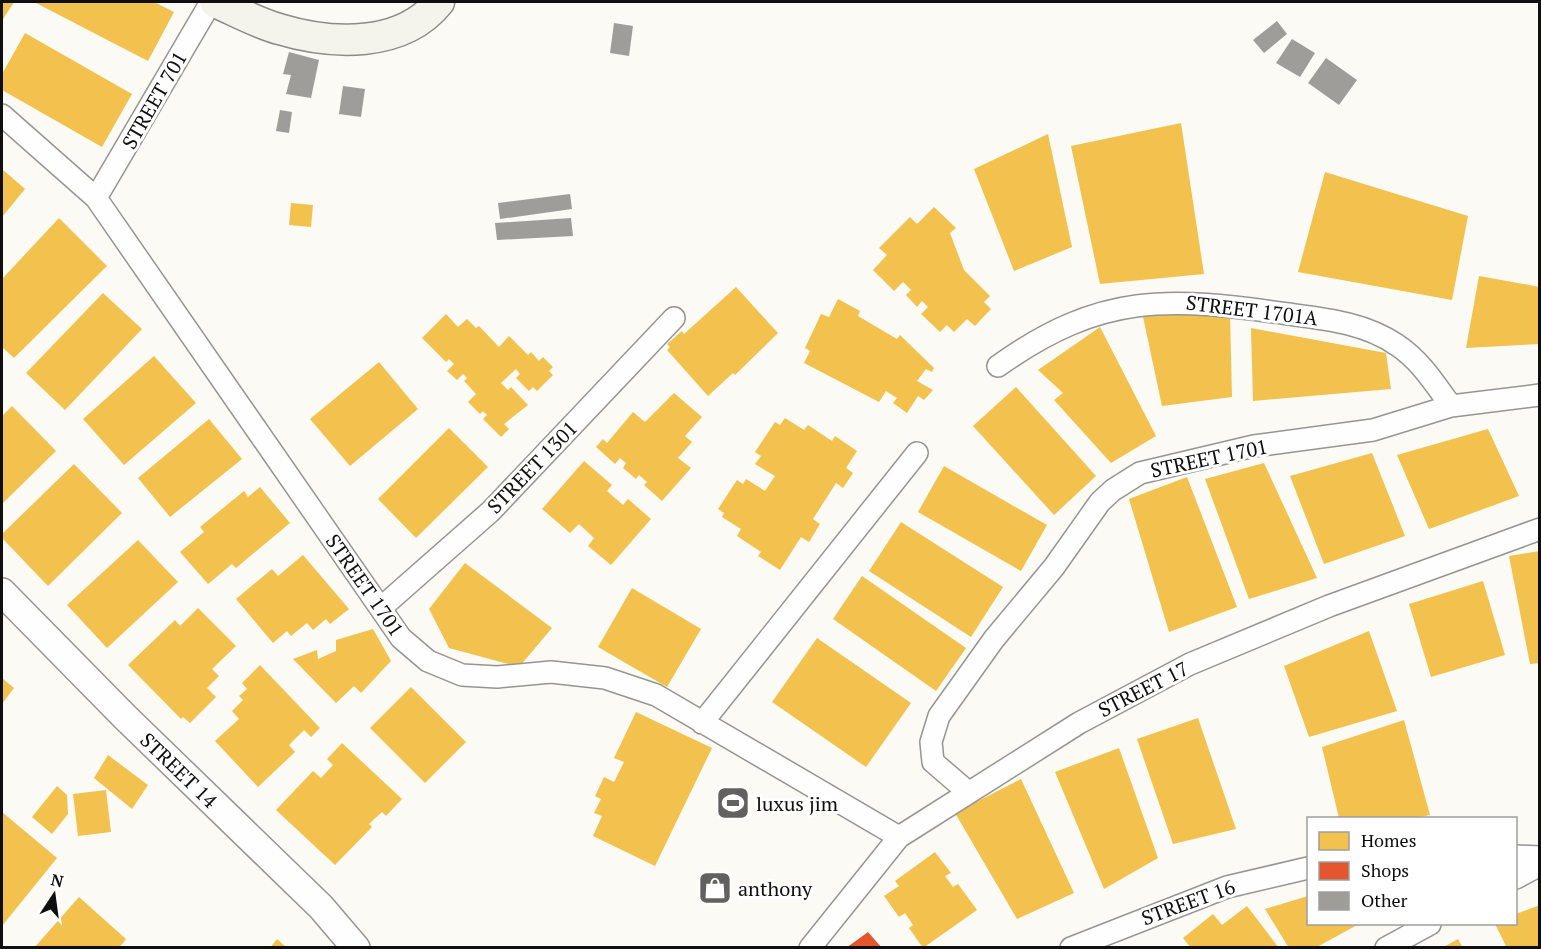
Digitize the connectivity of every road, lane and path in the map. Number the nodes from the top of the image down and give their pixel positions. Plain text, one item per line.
1 (213, 2) edge
2 (439, 2) edge
3 (2, 115) edge
4 (96, 198) junction
5 (674, 318) dead end
6 (998, 366) dead end
7 (1539, 395) edge
8 (1451, 406) junction
9 (917, 453) dead end
10 (1539, 529) edge
11 (2, 592) edge
12 (382, 607) junction
13 (702, 723) junction
14 (968, 792) junction
15 (899, 837) junction
16 (1517, 856) edge
17 (1539, 857) edge
18 (1539, 865) edge
19 (1307, 868) edge
20 (1517, 877) edge
21 (1428, 925) edge
22 (356, 948) edge
23 (810, 948) edge
24 (1071, 948) edge
25 (1386, 948) edge

1 - 2 main road
1 - 4 street, STREET 701
3 - 4 street, STREET 1701
4 - 12 street, STREET 1701
5 - 12 street, STREET 1301
6 - 8 street, STREET 1701A
7 - 8 street, STREET 1701
8 - 14 street, STREET 1701
9 - 13 street
10 - 14 street, STREET 17
11 - 22 street, STREET 14
12 - 13 street, STREET 1701
13 - 15 street, STREET 1701
14 - 15 street, STREET 17
15 - 23 street, STREET 17
16 - 17 street
18 - 20 street
19 - 24 street, STREET 16
21 - 25 street

